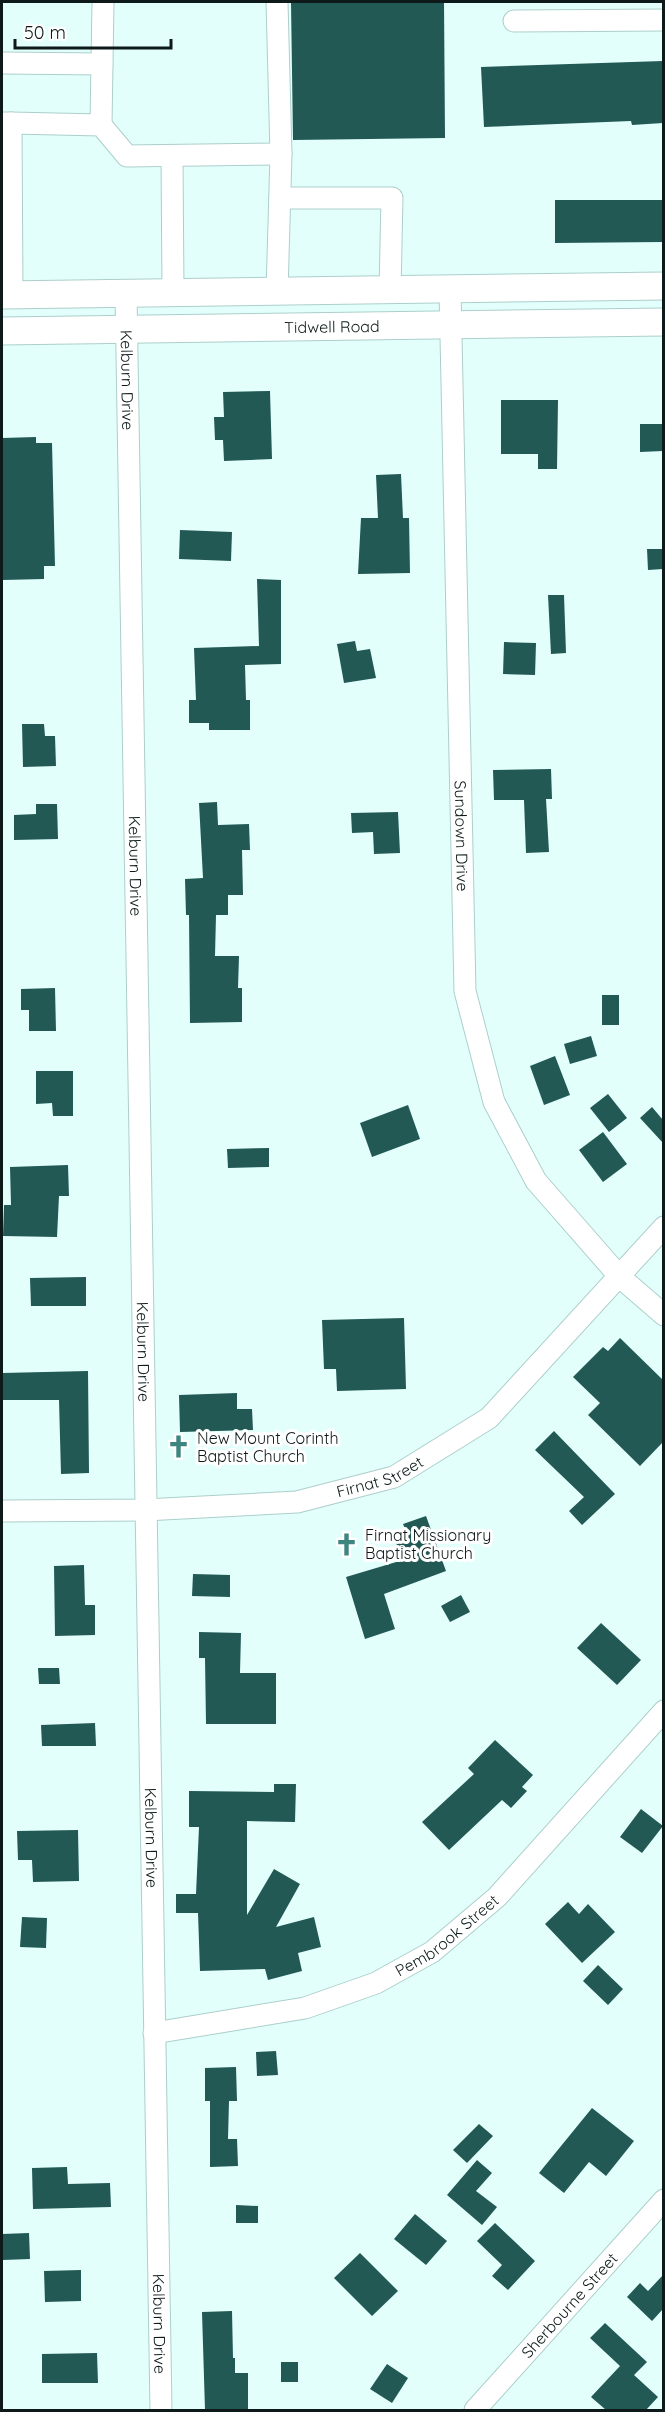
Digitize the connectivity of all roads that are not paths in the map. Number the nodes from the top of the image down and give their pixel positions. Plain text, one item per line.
1 (103, 2) edge
2 (277, 2) edge
3 (663, 20) edge
4 (514, 21) dead end
5 (2, 63) edge
6 (102, 64) junction
7 (6, 123) edge
8 (101, 125) junction
9 (281, 154) junction
10 (172, 156) junction
11 (280, 198) junction
12 (663, 286) edge
13 (450, 290) junction
14 (390, 291) junction
15 (277, 292) junction
16 (173, 293) junction
17 (126, 294) junction
18 (7, 295) edge
19 (663, 322) edge
20 (451, 324) junction
21 (127, 330) junction
22 (2, 331) edge
23 (663, 1227) edge
24 (620, 1276) junction
25 (663, 1315) edge
26 (2, 1510) edge
27 (144, 1510) junction
28 (663, 1711) edge
29 (154, 2032) junction
30 (663, 2200) edge
31 (161, 2410) edge
32 (475, 2410) edge

1 - 6 street
2 - 9 street
3 - 4 street
5 - 6 street
6 - 8 street
7 - 8 street
7 - 18 street
8 - 10 street
9 - 10 street
9 - 11 street
10 - 16 street
11 - 14 street
11 - 15 street
12 - 13 main road, Tidwell Road
13 - 14 main road, Tidwell Road
13 - 20 street, Sundown Drive
14 - 15 main road, Tidwell Road
15 - 16 main road, Tidwell Road
16 - 17 main road, Tidwell Road
17 - 18 main road, Tidwell Road
17 - 21 street, Kelburn Drive
19 - 20 main road, Tidwell Road
20 - 21 main road, Tidwell Road
20 - 24 street, Sundown Drive
21 - 22 main road, Tidwell Road
21 - 27 street, Kelburn Drive
23 - 24 street, Firnat Street
24 - 25 street, Sundown Drive
24 - 27 street, Firnat Street
26 - 27 street, Firnat Street
27 - 29 street, Kelburn Drive
28 - 29 street, Pembrook Street
29 - 31 street, Kelburn Drive
30 - 32 street, Sherbourne Street

